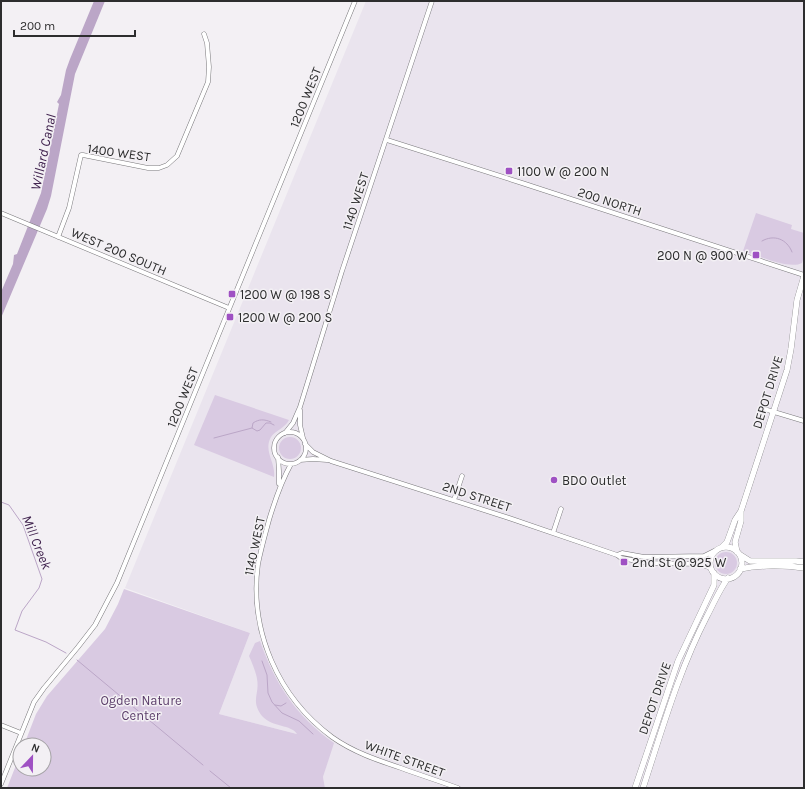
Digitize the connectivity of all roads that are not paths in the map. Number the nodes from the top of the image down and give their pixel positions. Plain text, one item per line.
1 (355, 1) edge
2 (432, 1) edge
3 (204, 34) dead end
4 (387, 140) junction
5 (1, 213) edge
6 (58, 237) junction
7 (804, 276) edge
8 (230, 308) junction
9 (300, 407) junction
10 (761, 408) dead end
11 (773, 411) junction
12 (804, 421) edge
13 (286, 433) junction
14 (303, 438) junction
15 (305, 444) junction
16 (278, 457) junction
17 (300, 460) junction
18 (331, 461) junction
19 (291, 464) junction
20 (462, 476) dead end
21 (279, 486) junction
22 (454, 500) junction
23 (561, 509) dead end
24 (741, 511) junction
25 (553, 532) junction
26 (722, 547) junction
27 (714, 551) junction
28 (738, 553) junction
29 (617, 555) junction
30 (804, 562) edge
31 (804, 568) edge
32 (740, 569) junction
33 (712, 571) junction
34 (728, 578) junction
35 (293, 698) joint
36 (1, 725) edge
37 (21, 733) junction
38 (1, 784) edge
39 (458, 788) edge
40 (635, 788) edge
41 (643, 788) edge

1 - 8 street, 1200 WEST
2 - 4 street, 1140 WEST
3 - 6 street, 1400 WEST
4 - 7 street, 200 NORTH
4 - 9 street, 1140 WEST
5 - 6 street, WEST 200 SOUTH
6 - 8 street, WEST 200 SOUTH
7 - 11 main road, DEPOT DRIVE
8 - 37 street, 1200 WEST
9 - 13 street, 1140 WEST
9 - 14 street, 1140 WEST
10 - 11 street
11 - 12 street
11 - 24 main road, DEPOT DRIVE
13 - 14 street
13 - 16 street
14 - 15 street
15 - 17 street
15 - 18 street, 2ND STREET
16 - 19 street
16 - 21 street, 1140 WEST
17 - 18 street, 2ND STREET
17 - 19 street
18 - 22 street, 2ND STREET
19 - 21 street, 1140 WEST
20 - 22 street
21 - 35 street, 1140 WEST
22 - 25 street, 2ND STREET
23 - 25 street
24 - 26 main road, DEPOT DRIVE
24 - 28 main road, DEPOT DRIVE
25 - 29 street, 2ND STREET
26 - 27 main road
26 - 28 main road
27 - 29 street, 2ND STREET
27 - 33 main road
28 - 30 main road
28 - 32 main road
29 - 33 street, 2ND STREET
31 - 32 main road
32 - 34 main road
33 - 34 main road
33 - 40 main road, DEPOT DRIVE
34 - 41 main road, DEPOT DRIVE
35 - 39 street, WHITE STREET
36 - 37 street
37 - 38 street, 1200 WEST

